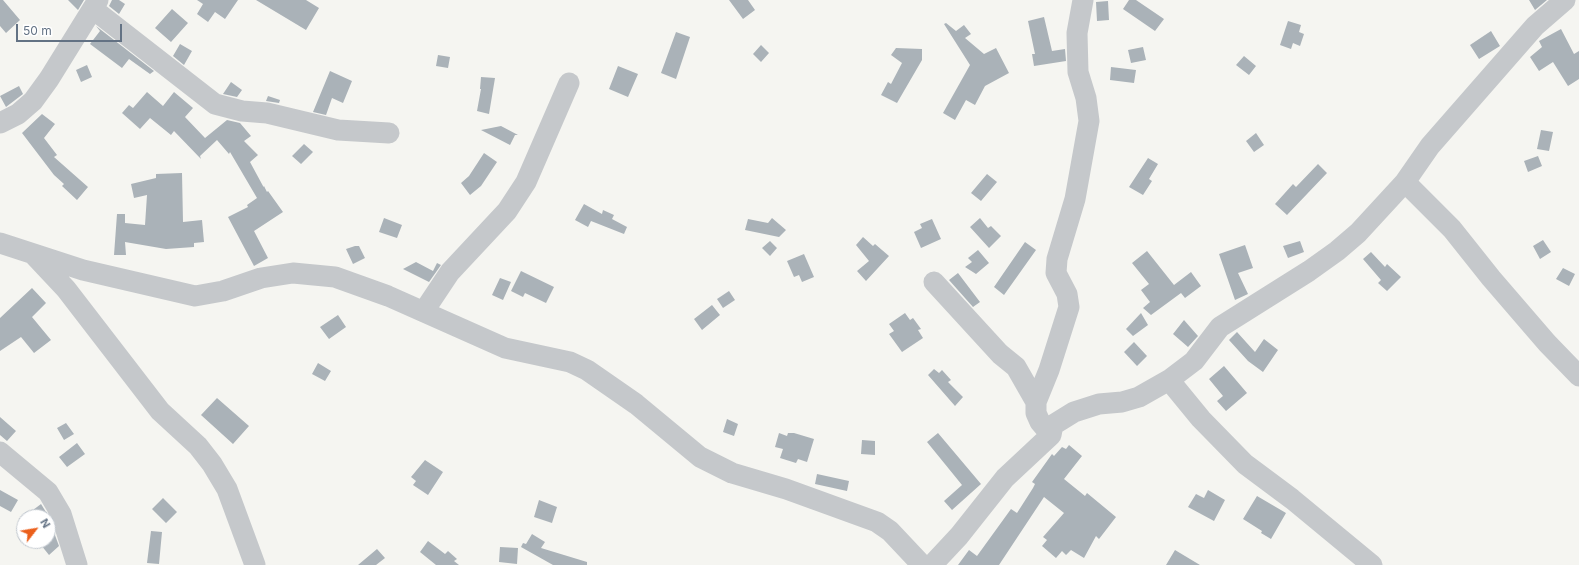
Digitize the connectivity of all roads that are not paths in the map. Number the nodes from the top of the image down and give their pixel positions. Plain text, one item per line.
1 (1083, 0) edge
2 (1565, 0) edge
3 (96, 4) edge
4 (569, 83) dead end
5 (0, 124) edge
6 (389, 133) dead end
7 (1405, 182) junction
8 (0, 243) edge
9 (33, 254) junction
10 (934, 282) dead end
11 (424, 311) junction
12 (1579, 376) edge
13 (1169, 380) junction
14 (1036, 402) junction
15 (1051, 435) junction
16 (0, 452) edge
17 (77, 565) edge
18 (255, 565) edge
19 (922, 565) edge
20 (932, 565) edge
21 (1372, 565) edge

1 - 14 street
2 - 7 street
3 - 5 street
3 - 6 street
4 - 11 street
7 - 12 street
7 - 13 street
8 - 9 street
9 - 11 street
9 - 18 street
10 - 14 street
11 - 19 street
13 - 15 street
13 - 21 street
14 - 15 street
15 - 20 street
16 - 17 street

